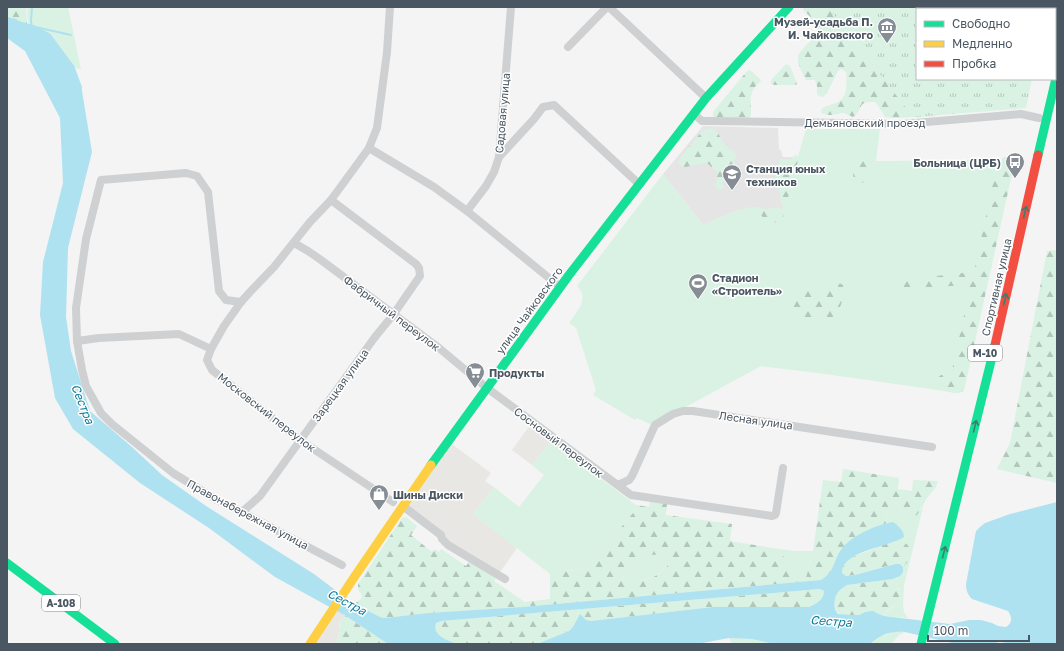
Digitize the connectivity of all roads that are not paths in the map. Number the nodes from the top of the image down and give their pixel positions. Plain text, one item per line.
1 (390, 7) edge
2 (511, 7) edge
3 (608, 7) edge
4 (789, 7) edge
5 (568, 47) dead end
6 (1048, 80) edge
7 (1056, 80) edge
8 (706, 98) junction
9 (694, 114) junction
10 (1039, 118) junction
11 (369, 148) junction
12 (499, 157) junction
13 (639, 184) junction
14 (331, 200) junction
15 (467, 211) junction
16 (294, 243) junction
17 (560, 287) junction
18 (242, 302) junction
19 (393, 315) junction
20 (77, 341) junction
21 (211, 349) junction
22 (487, 388) junction
23 (300, 440) junction
24 (932, 446) dead end
25 (783, 468) dead end
26 (618, 485) junction
27 (393, 502) dead end
28 (403, 506) junction
29 (242, 512) junction
30 (7, 563) edge
31 (342, 565) dead end
32 (505, 579) dead end
33 (930, 588) junction
34 (115, 644) edge
35 (310, 644) edge
36 (913, 644) edge
37 (921, 644) edge

1 - 11 street, Московский переулок
2 - 12 street, Садовая улица
3 - 5 street
3 - 8 street
4 - 8 main road, улица Чайковского
6 - 10 main road, Спортивная улица / М-10
33 -> 7 main road, Спортивная улица / М-10
8 - 9 main road, улица Чайковского
9 - 10 street, Демьяновский проезд
9 - 13 main road, улица Чайковского
10 - 33 main road, Спортивная улица / М-10
11 - 14 street, Московский переулок
11 - 15 street
12 - 13 street
12 - 15 street, Садовая улица
13 - 17 main road, улица Чайковского
14 - 16 street, Московский переулок
14 - 19 street, Зарецкая улица
15 - 17 street
16 - 18 street, Московский переулок
16 - 19 street, Фабричный переулок
17 - 22 main road, улица Чайковского
18 - 20 street, Правонабережная улица
18 - 21 street, Московский переулок
19 - 22 street, Фабричный переулок
19 - 23 street, Зарецкая улица
20 - 21 street
20 - 29 street, Правонабережная улица
21 - 23 street, Московский переулок
22 - 26 street, Сосновый переулок
22 - 28 main road, улица Чайковского
23 - 27 street, Московский переулок
23 - 29 street, Зарецкая улица
24 - 26 street, Лесная улица
25 - 26 street, Сосновый переулок
28 - 32 street
28 - 35 main road, улица Чайковского
29 - 31 street, Правонабережная улица
30 - 34 main road, А-108
33 - 36 main road, Спортивная улица / М-10
33 - 37 main road, Спортивная улица / М-10

